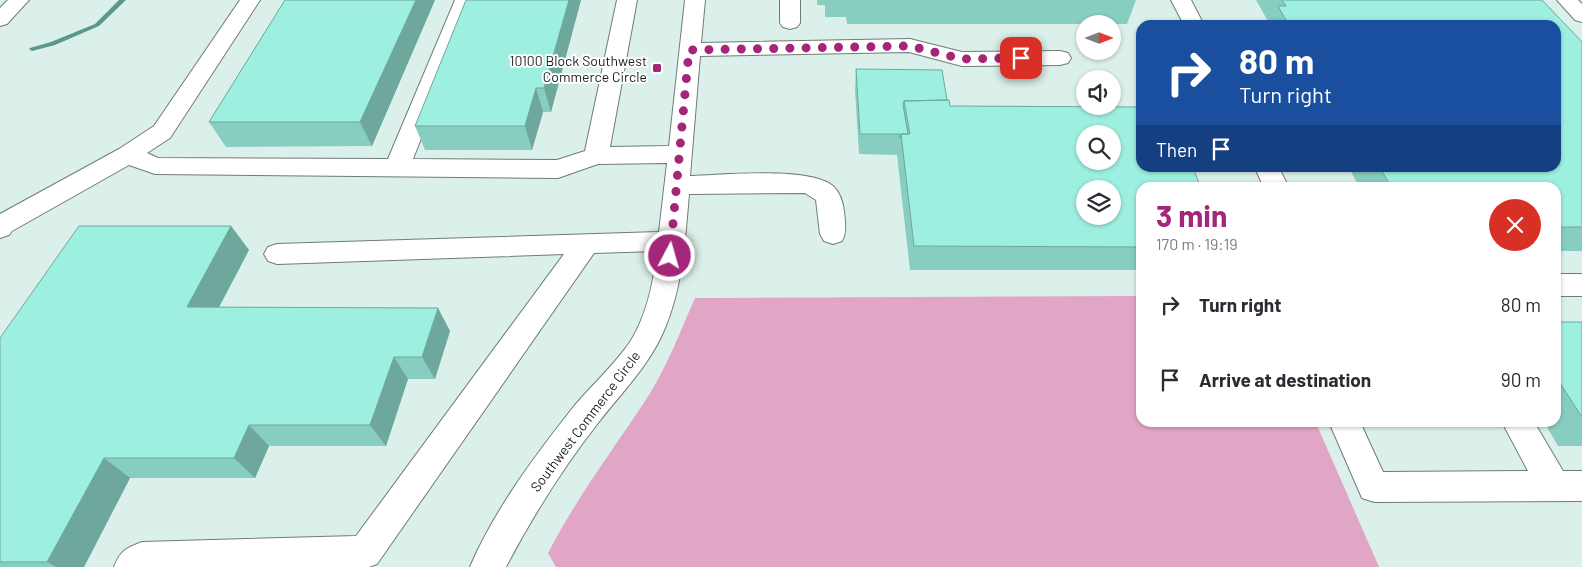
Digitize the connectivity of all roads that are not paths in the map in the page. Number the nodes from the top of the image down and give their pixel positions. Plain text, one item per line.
1 (19, 0) edge
2 (250, 0) edge
3 (465, 0) edge
4 (627, 0) edge
5 (695, 0) edge
6 (790, 0) edge
7 (1181, 0) edge
8 (1567, 0) edge
9 (1582, 16) edge
10 (0, 20) edge
11 (1191, 20) edge
12 (790, 23) dead end
13 (689, 50) junction
14 (1060, 58) dead end
15 (679, 154) junction
16 (128, 155) junction
17 (596, 156) junction
18 (397, 168) junction
19 (676, 185) junction
20 (0, 228) edge
21 (833, 234) dead end
22 (672, 241) junction
23 (586, 244) junction
24 (277, 254) dead end
25 (1561, 285) edge
26 (1582, 285) edge
27 (1346, 427) edge
28 (1521, 427) edge
29 (1568, 486) edge
30 (131, 567) edge
31 (488, 567) edge

1 - 10 street
2 - 16 street
3 - 18 street
4 - 17 street
5 - 13 street, Southwest Commerce Circle
6 - 12 street
7 - 11 street
8 - 9 street
13 - 14 street
13 - 15 street, Southwest Commerce Circle
15 - 17 street
15 - 19 street, Southwest Commerce Circle
16 - 18 street
16 - 20 street
17 - 18 street
19 - 21 street
19 - 22 street, Southwest Commerce Circle
22 - 23 street
22 - 31 street, Southwest Commerce Circle
23 - 24 street
23 - 30 street
25 - 26 street
27 - 29 street
28 - 29 street

